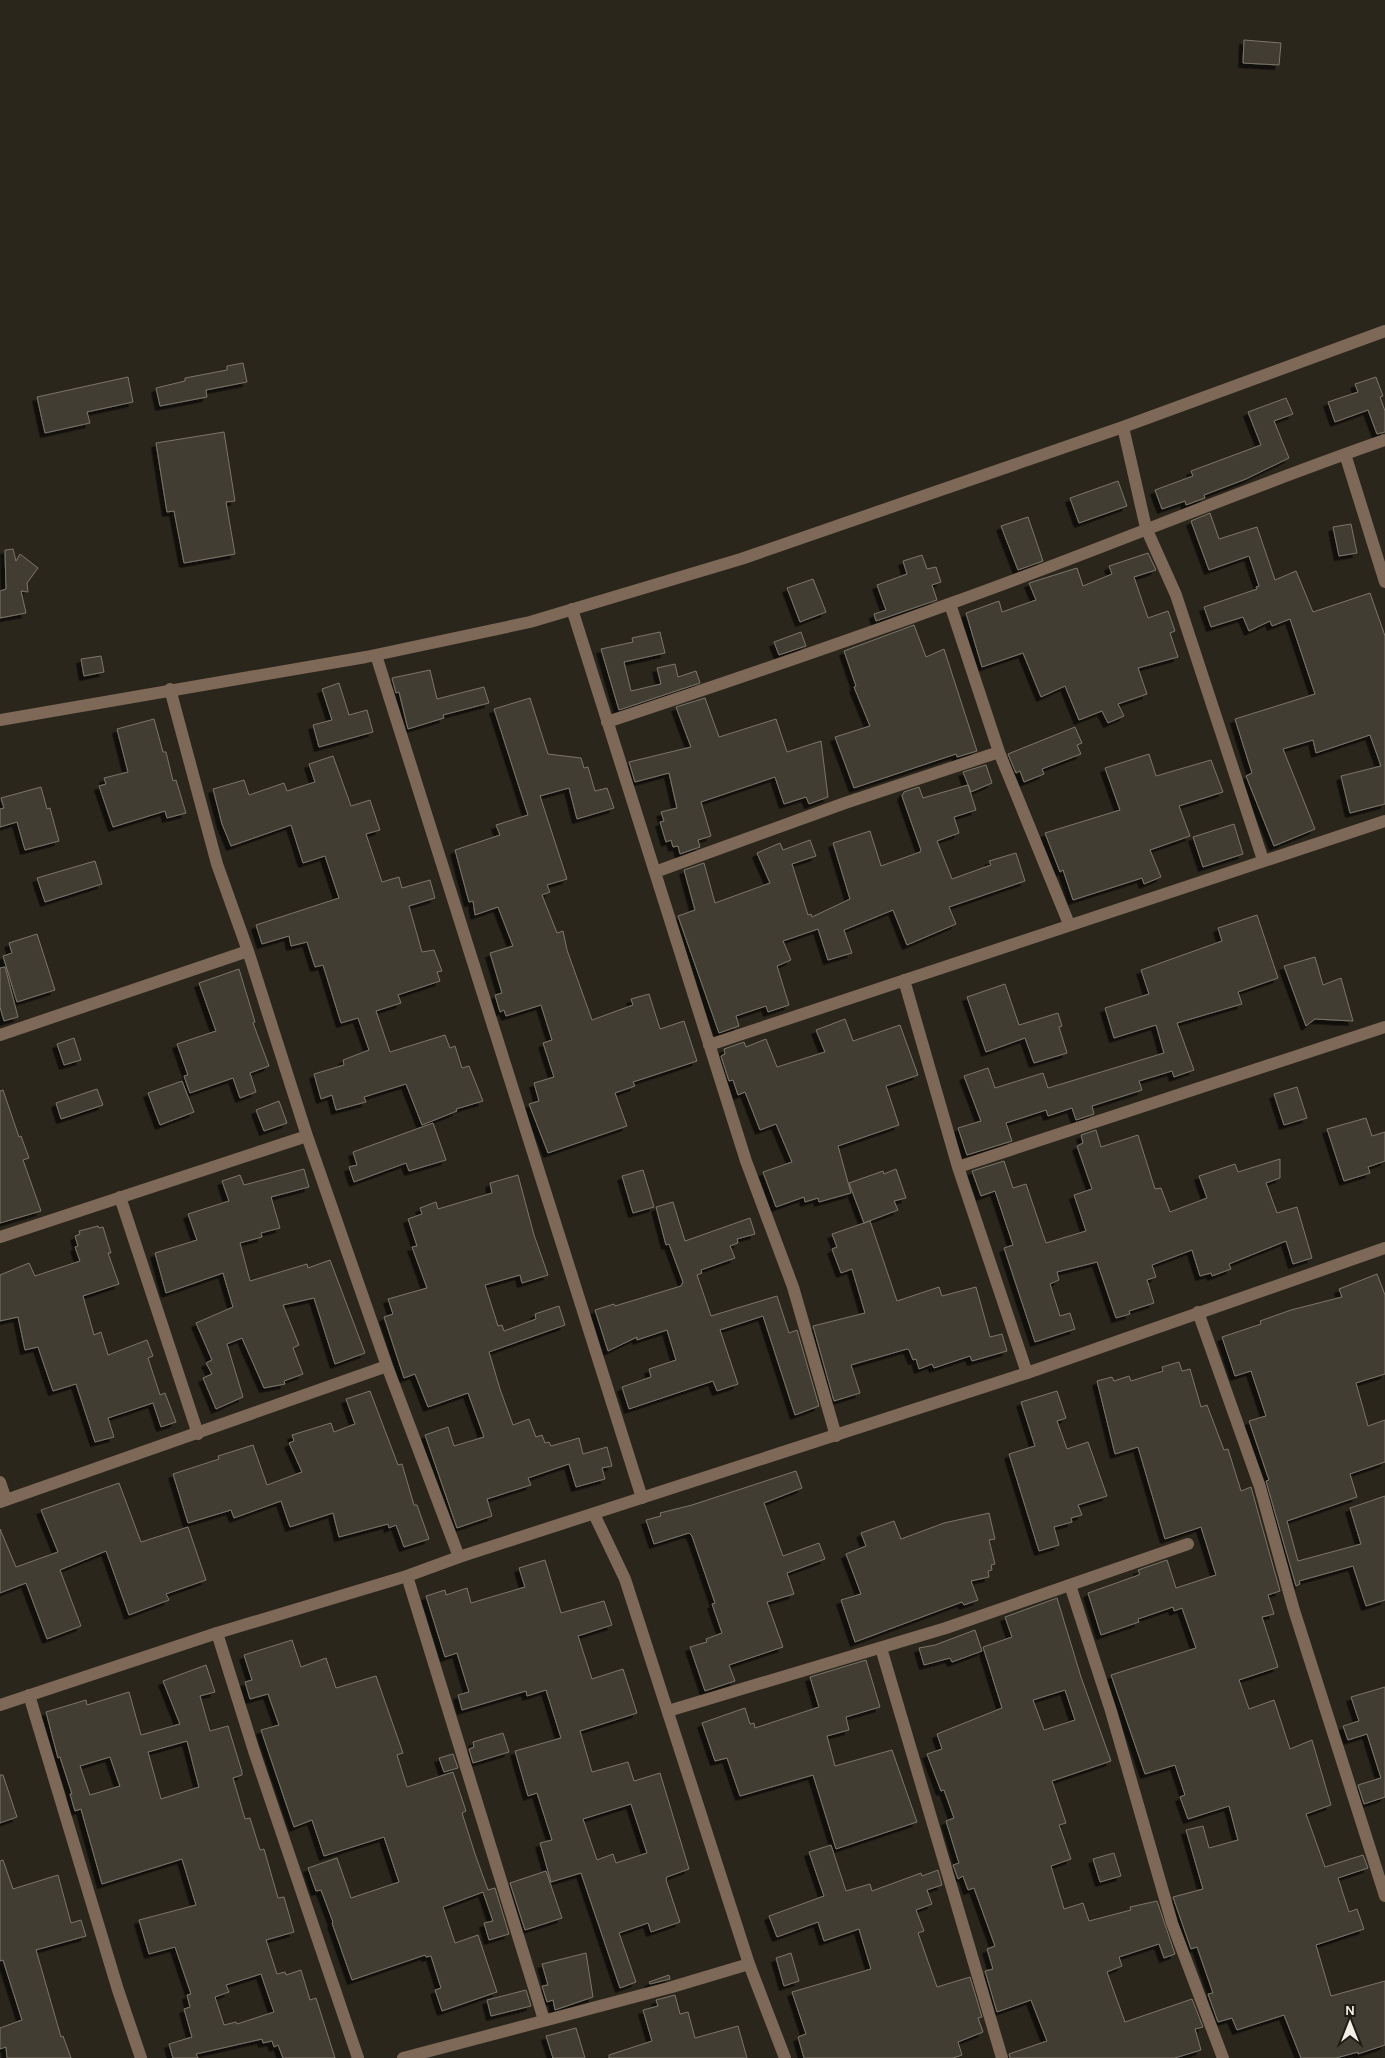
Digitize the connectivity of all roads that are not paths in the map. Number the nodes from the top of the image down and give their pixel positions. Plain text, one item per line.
1 (1385, 331) edge
2 (1123, 427) junction
3 (1385, 440) edge
4 (1344, 454) junction
5 (1146, 528) junction
6 (1385, 582) edge
7 (950, 604) junction
8 (572, 610) junction
9 (376, 655) junction
10 (170, 689) junction
11 (0, 720) edge
12 (607, 722) junction
13 (999, 752) junction
14 (1385, 821) edge
15 (1262, 860) junction
16 (654, 872) junction
17 (1069, 924) junction
18 (248, 951) junction
19 (904, 980) junction
20 (1385, 1027) edge
21 (0, 1035) edge
22 (709, 1045) junction
23 (307, 1136) junction
24 (958, 1167) junction
25 (120, 1197) junction
26 (0, 1237) edge
27 (1385, 1248) edge
28 (1198, 1312) junction
29 (387, 1366) junction
30 (1027, 1373) junction
31 (198, 1434) junction
32 (836, 1436) junction
33 (0, 1482) edge
34 (642, 1498) junction
35 (3, 1501) edge
36 (594, 1514) junction
37 (1188, 1544) dead end
38 (459, 1557) junction
39 (407, 1576) junction
40 (1070, 1585) junction
41 (217, 1633) junction
42 (881, 1648) junction
43 (29, 1695) junction
44 (0, 1705) edge
45 (668, 1711) junction
46 (1385, 1896) edge
47 (749, 1964) junction
48 (544, 2020) junction
49 (141, 2058) edge
50 (358, 2058) edge
51 (403, 2058) edge
52 (785, 2058) edge
53 (1002, 2058) edge
54 (1223, 2058) edge

1 - 2 street
2 - 5 street
2 - 8 street
3 - 4 street
4 - 5 street
4 - 6 street
5 - 7 street
5 - 15 street
7 - 12 street
7 - 13 street
8 - 9 street
8 - 12 street
9 - 10 street
9 - 34 street
10 - 11 street
10 - 18 street
12 - 16 street
13 - 16 street
13 - 17 street
14 - 15 street
15 - 17 street
16 - 22 street
17 - 19 street
18 - 21 street
18 - 23 street
19 - 22 street
19 - 24 street
20 - 24 street
22 - 32 street
23 - 25 street
23 - 29 street
24 - 30 street
25 - 26 street
25 - 31 street
27 - 28 street
28 - 30 street
28 - 46 street
29 - 31 street
29 - 38 street
30 - 32 street
31 - 35 street
32 - 34 street
33 - 35 street
34 - 36 street
36 - 38 street
36 - 45 street
37 - 40 street
38 - 39 street
39 - 41 street
39 - 48 street
40 - 42 street
40 - 54 street
41 - 43 street
41 - 50 street
42 - 45 street
42 - 53 street
43 - 44 street
43 - 49 street
45 - 47 street
47 - 48 street
47 - 52 street
48 - 51 street

